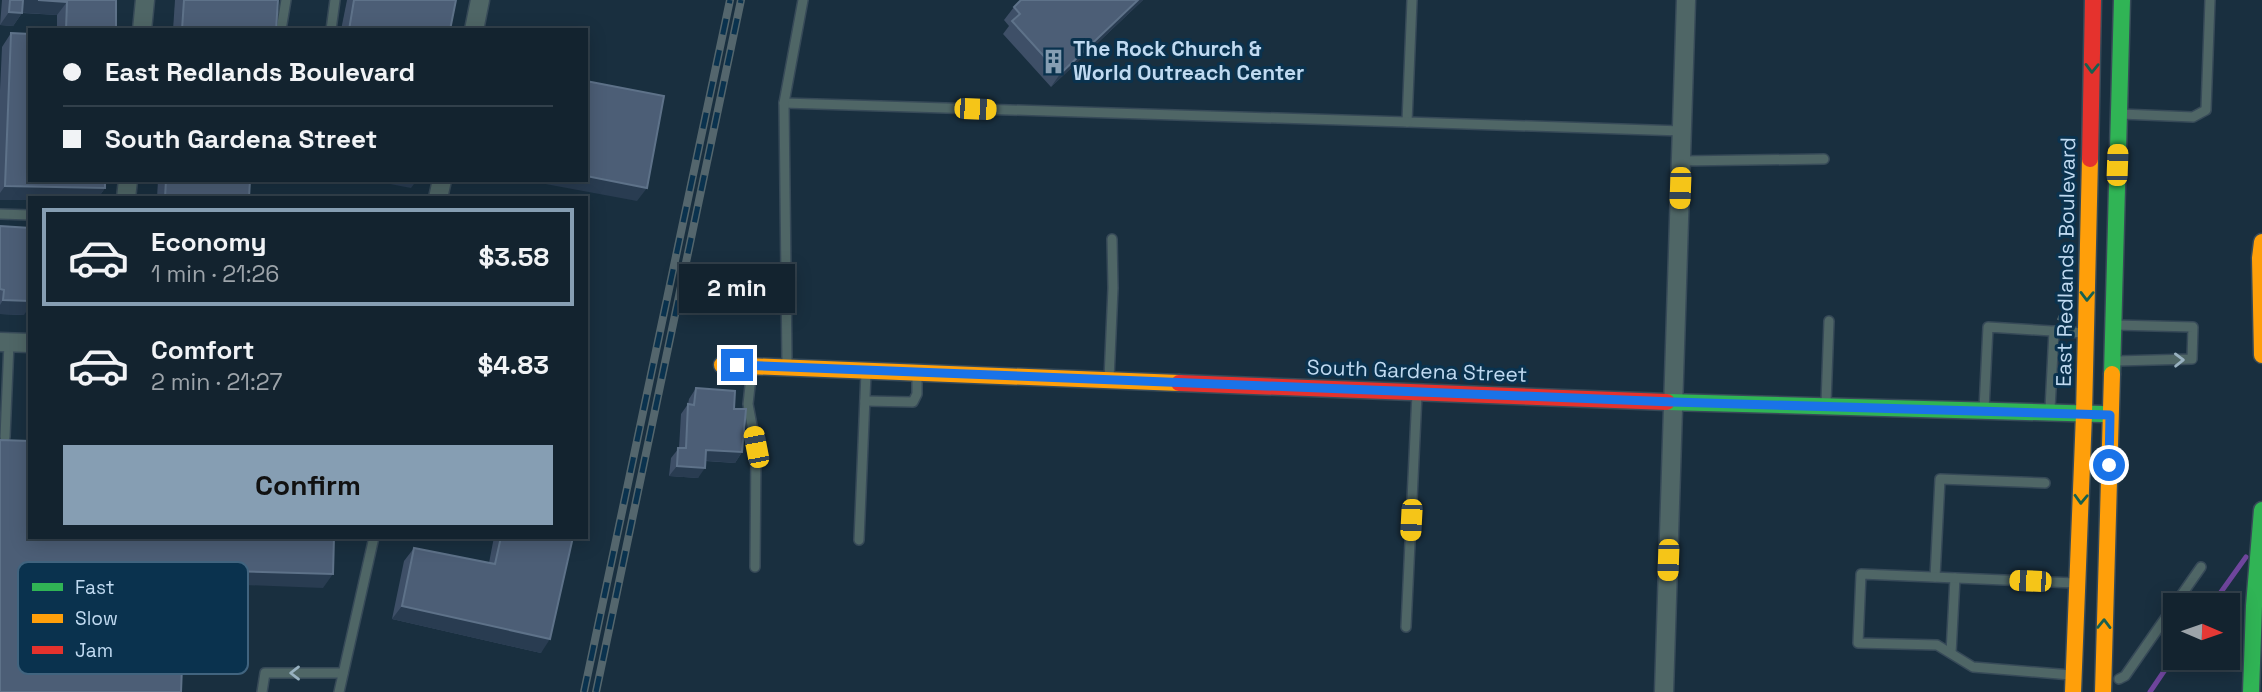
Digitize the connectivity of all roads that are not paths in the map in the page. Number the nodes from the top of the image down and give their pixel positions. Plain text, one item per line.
1 (145, 0) edge
2 (286, 0) edge
3 (335, 0) edge
4 (480, 0) edge
5 (803, 0) edge
6 (1412, 0) edge
7 (1686, 0) edge
8 (2093, 0) edge
9 (2122, 0) edge
10 (2210, 0) edge
11 (142, 28) edge
12 (281, 28) edge
13 (331, 28) edge
14 (474, 28) edge
15 (785, 103) junction
16 (2119, 114) junction
17 (1407, 122) junction
18 (1682, 131) junction
19 (1824, 159) dead end
20 (1681, 161) junction
21 (0, 214) edge
22 (28, 215) edge
23 (1112, 239) dead end
24 (2262, 242) edge
25 (1829, 321) dead end
26 (2112, 325) junction
27 (2054, 331) junction
28 (2086, 333) junction
29 (5, 342) edge
30 (28, 343) edge
31 (2262, 355) edge
32 (2111, 361) junction
33 (722, 365) dead end
34 (752, 366) junction
35 (787, 368) junction
36 (866, 371) junction
37 (918, 373) junction
38 (1109, 380) junction
39 (1417, 392) junction
40 (865, 401) junction
41 (1673, 402) junction
42 (1826, 407) junction
43 (1984, 411) junction
44 (2050, 412) junction
45 (2084, 414) junction
46 (2110, 415) junction
47 (5, 437) edge
48 (2045, 483) dead end
49 (2262, 510) edge
50 (374, 539) edge
51 (859, 540) dead end
52 (755, 567) dead end
53 (2201, 567) dead end
54 (1935, 577) junction
55 (1955, 578) junction
56 (2077, 583) junction
57 (1406, 628) dead end
58 (1951, 653) junction
59 (343, 673) junction
60 (2119, 679) dead end
61 (2074, 684) edge
62 (262, 692) edge
63 (339, 692) edge
64 (1664, 692) edge
65 (2103, 692) edge
66 (2251, 692) edge

1 - 11 street
2 - 12 lane
3 - 13 lane
4 - 14 street
5 - 15 lane
6 - 17 lane
7 - 18 street
8 -> 28 main road, East Redlands Boulevard
9 - 16 main road
10 - 16 lane
15 - 17 lane
15 - 35 lane
16 - 26 main road
17 - 18 lane
18 - 20 street
19 - 20 lane
20 - 41 street
21 - 22 lane
23 - 38 lane
24 - 31 main road
25 - 42 lane
26 - 32 main road
32 -> 26 lane
27 - 28 lane
27 - 43 lane
27 - 44 lane
28 - 45 main road, East Redlands Boulevard
29 - 30 street
29 - 47 lane
32 - 46 main road
33 - 34 main road, South Gardena Street
34 - 35 main road, South Gardena Street
34 - 52 lane
35 - 36 main road, South Gardena Street
36 - 37 main road, South Gardena Street
36 - 40 lane
37 - 38 main road, South Gardena Street
37 - 40 lane
38 - 39 main road, South Gardena Street
39 - 41 main road, South Gardena Street
39 - 57 lane
40 - 51 lane
41 - 42 main road, South Gardena Street
41 - 64 street
42 - 43 main road, South Gardena Street
43 - 44 main road, South Gardena Street
44 - 45 main road, South Gardena Street
45 - 46 main road, South Gardena Street
45 -> 56 main road, East Redlands Boulevard
65 -> 46 main road
48 - 54 lane
49 - 66 main road
50 - 59 lane
53 - 60 lane
54 - 55 lane
54 - 58 lane
55 - 56 lane
55 - 58 lane
56 - 61 main road, East Redlands Boulevard
58 - 61 lane
59 -> 62 lane
59 - 63 lane

